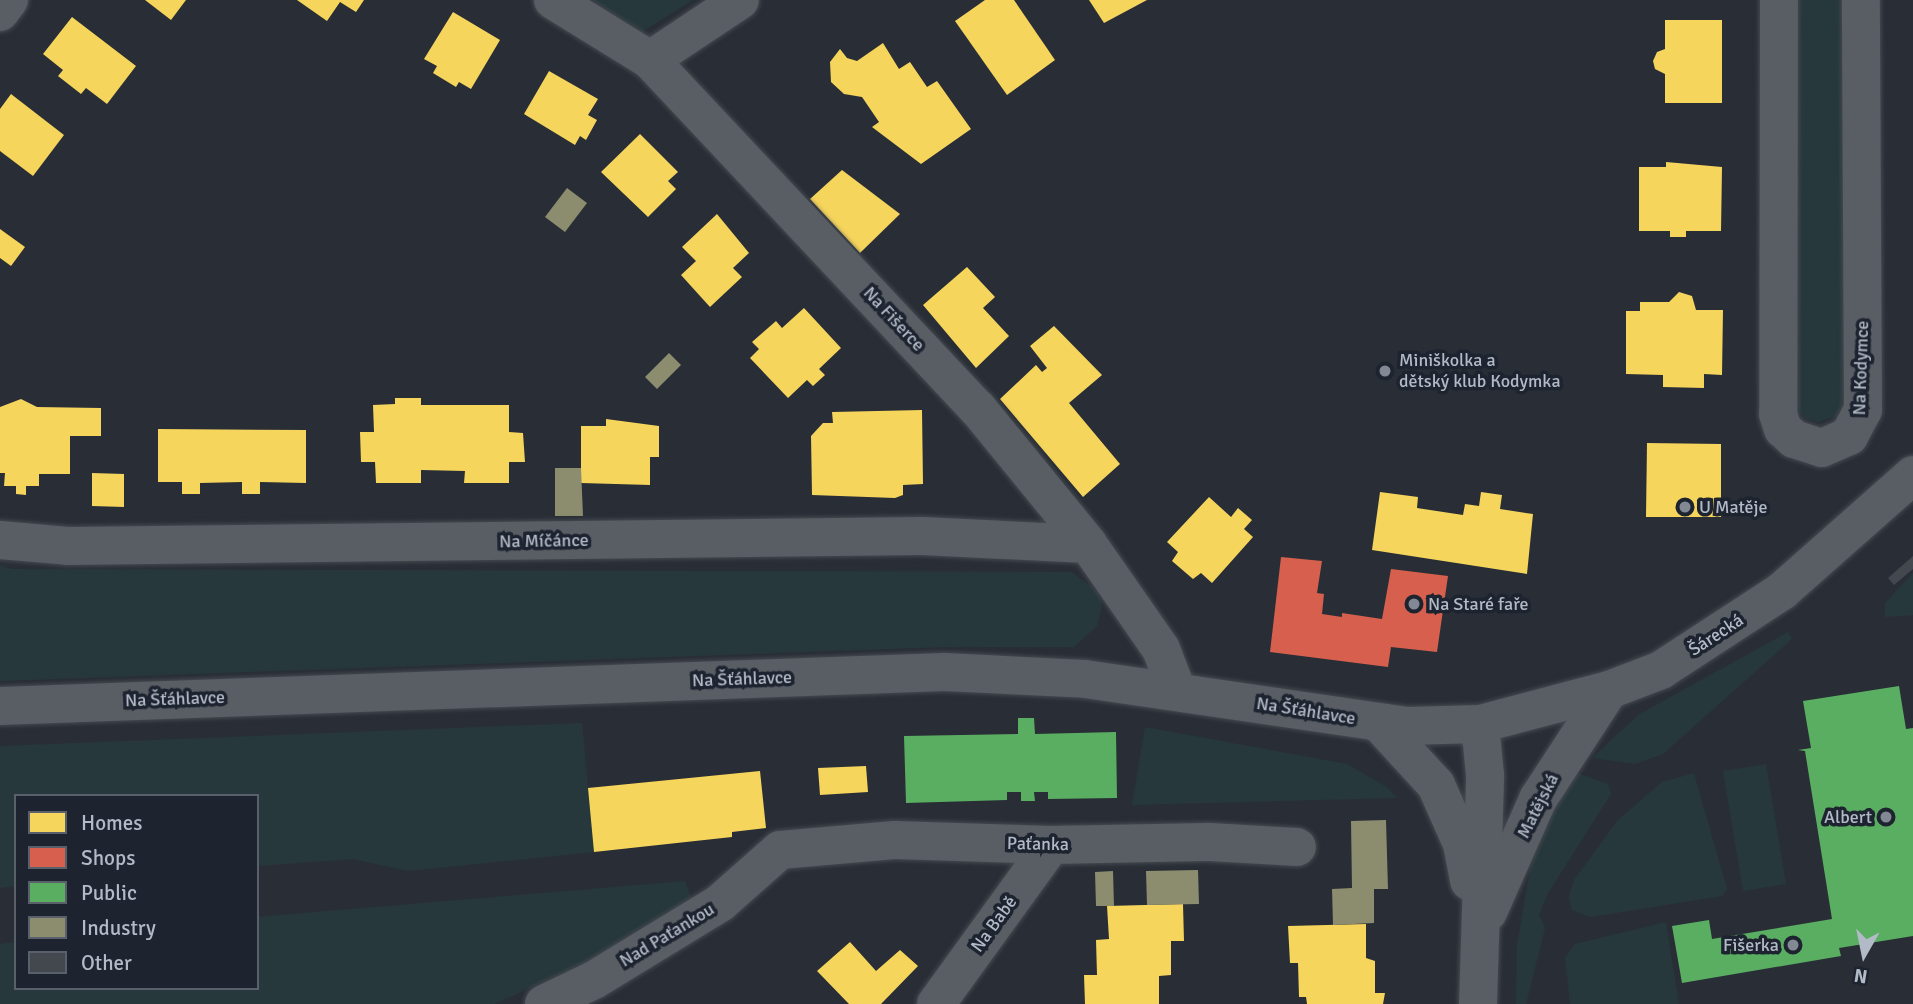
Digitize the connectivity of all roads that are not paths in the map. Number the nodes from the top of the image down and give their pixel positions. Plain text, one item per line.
1 (9, 0) edge
2 (553, 0) edge
3 (740, 0) edge
4 (1779, 0) edge
5 (1861, 0) edge
6 (0, 12) edge
7 (650, 60) junction
8 (1913, 475) edge
9 (0, 540) edge
10 (1088, 544) junction
11 (1609, 690) junction
12 (1177, 691) junction
13 (0, 706) edge
14 (1379, 723) junction
15 (1480, 724) junction
16 (1051, 845) junction
17 (1297, 847) dead end
18 (780, 850) joint
19 (1480, 930) junction
20 (544, 1004) edge
21 (936, 1004) edge
22 (1478, 1004) edge

1 - 6 street
2 - 7 street, Na Fišerce
3 - 7 street
4 - 5 street, Na Kodymce
7 - 10 street, Na Fišerce
8 - 11 street, Šárecká
9 - 10 street, Na Míčánce
10 - 12 street, Na Fišerce
11 - 15 street, Šárecká
11 - 19 street, Matějská
12 - 13 street, Na Šťáhlavce
12 - 14 street, Na Šťáhlavce
14 - 15 street, Na Šťáhlavce
14 - 19 street, Matějská
15 - 19 street, Matějská
16 - 17 street, Paťanka
16 - 18 street, Paťanka
16 - 21 street, Na Babě
18 - 20 street, Nad Paťankou
19 - 22 street, Matějská

